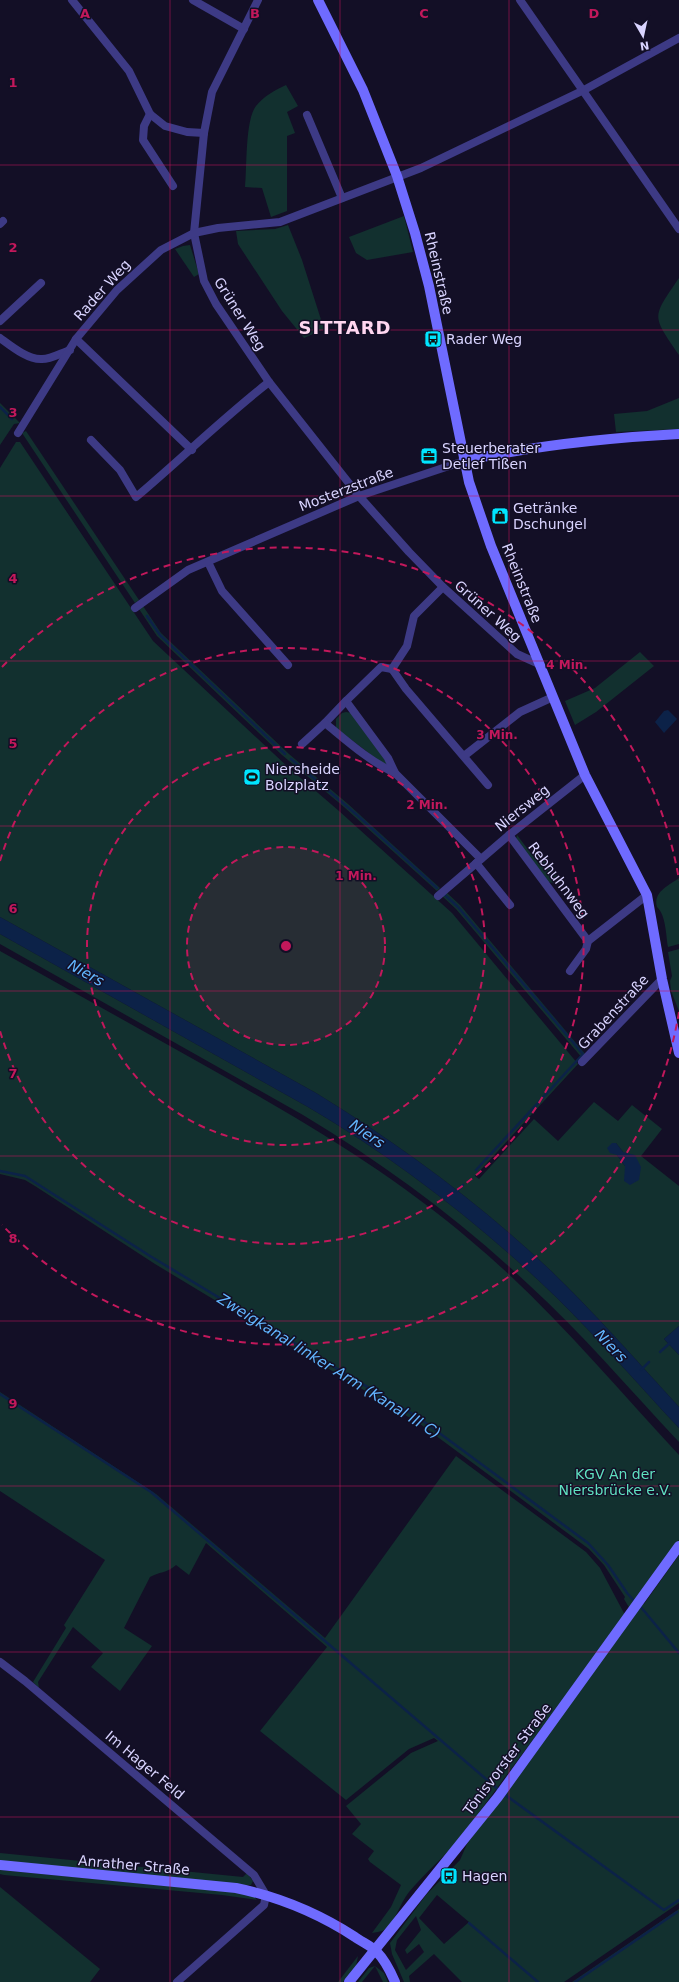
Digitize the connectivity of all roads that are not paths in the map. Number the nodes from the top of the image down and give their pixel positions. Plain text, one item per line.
1 (72, 0) edge
2 (193, 0) edge
3 (258, 0) edge
4 (318, 0) edge
5 (520, 0) edge
6 (244, 29) junction
7 (679, 38) edge
8 (584, 90) junction
9 (150, 114) junction
10 (307, 115) dead end
11 (204, 133) junction
12 (397, 176) junction
13 (173, 186) dead end
14 (342, 198) junction
15 (679, 230) edge
16 (194, 233) junction
17 (41, 282) dead end
18 (0, 321) edge
19 (0, 338) edge
20 (76, 339) junction
21 (70, 350) junction
22 (269, 382) junction
23 (18, 433) dead end
24 (679, 434) edge
25 (91, 440) dead end
26 (192, 450) junction
27 (464, 462) junction
28 (359, 496) junction
29 (208, 562) junction
30 (442, 587) junction
31 (135, 608) dead end
32 (288, 664) dead end
33 (539, 664) junction
34 (392, 669) junction
35 (553, 697) junction
36 (346, 701) junction
37 (325, 723) junction
38 (302, 744) dead end
39 (464, 756) junction
40 (395, 773) junction
41 (585, 775) junction
42 (488, 785) dead end
43 (509, 835) junction
44 (479, 861) junction
45 (646, 895) junction
46 (438, 896) dead end
47 (510, 905) dead end
48 (588, 941) junction
49 (570, 971) dead end
50 (662, 979) junction
51 (679, 1053) edge
52 (582, 1062) dead end
53 (679, 1546) edge
54 (0, 1662) edge
55 (0, 1866) edge
56 (266, 1894) junction
57 (375, 1950) junction
58 (177, 1982) edge
59 (348, 1982) edge
60 (396, 1982) edge

1 - 9 street
2 - 6 street
3 - 6 street, Grüner Weg
4 - 12 street, Rheinstraße
5 - 8 street
6 - 11 street, Grüner Weg
7 - 8 street, Rader Weg
8 - 12 street, Rader Weg
8 - 15 street
9 - 11 street
9 - 13 street
10 - 14 street
11 - 16 street, Grüner Weg
12 - 14 street, Rader Weg
12 - 27 street, Rheinstraße
14 - 16 street, Rader Weg
16 - 20 street, Rader Weg
16 - 22 street, Grüner Weg
17 - 18 street
19 - 21 street
20 - 21 street, Rader Weg
20 - 26 street
21 - 23 street, Rader Weg
22 - 26 street
22 - 28 street, Grüner Weg
24 - 27 street, Mosterzstraße
25 - 26 street
27 - 28 street, Mosterzstraße
27 - 33 street, Rheinstraße
28 - 29 street, Mosterzstraße
28 - 30 street, Grüner Weg
29 - 31 street, Mosterzstraße
29 - 32 street
30 - 33 street, Grüner Weg
30 - 34 street, Grüner Weg
33 - 35 street, Rheinstraße
34 - 36 street
34 - 39 street
35 - 39 street
35 - 41 street, Rheinstraße
36 - 37 street
36 - 40 street
37 - 38 street
37 - 40 street
39 - 42 street
40 - 44 street
41 - 43 street, Niersweg
41 - 45 street, Rheinstraße
43 - 44 street, Niersweg
43 - 48 street, Rebhuhnweg
44 - 46 street, Niersweg
44 - 47 street
45 - 48 street
45 - 50 street, Rheinstraße
48 - 49 street
50 - 51 street, Rheinstraße
50 - 52 street, Grabenstraße
53 - 57 street, Tönisvorster Straße
54 - 56 street, Im Hager Feld
55 - 56 street, Anrather Straße
56 - 57 street, Anrather Straße
56 - 58 street
57 - 59 street, Tönisvorster Straße
57 - 60 street, Anrather Straße

